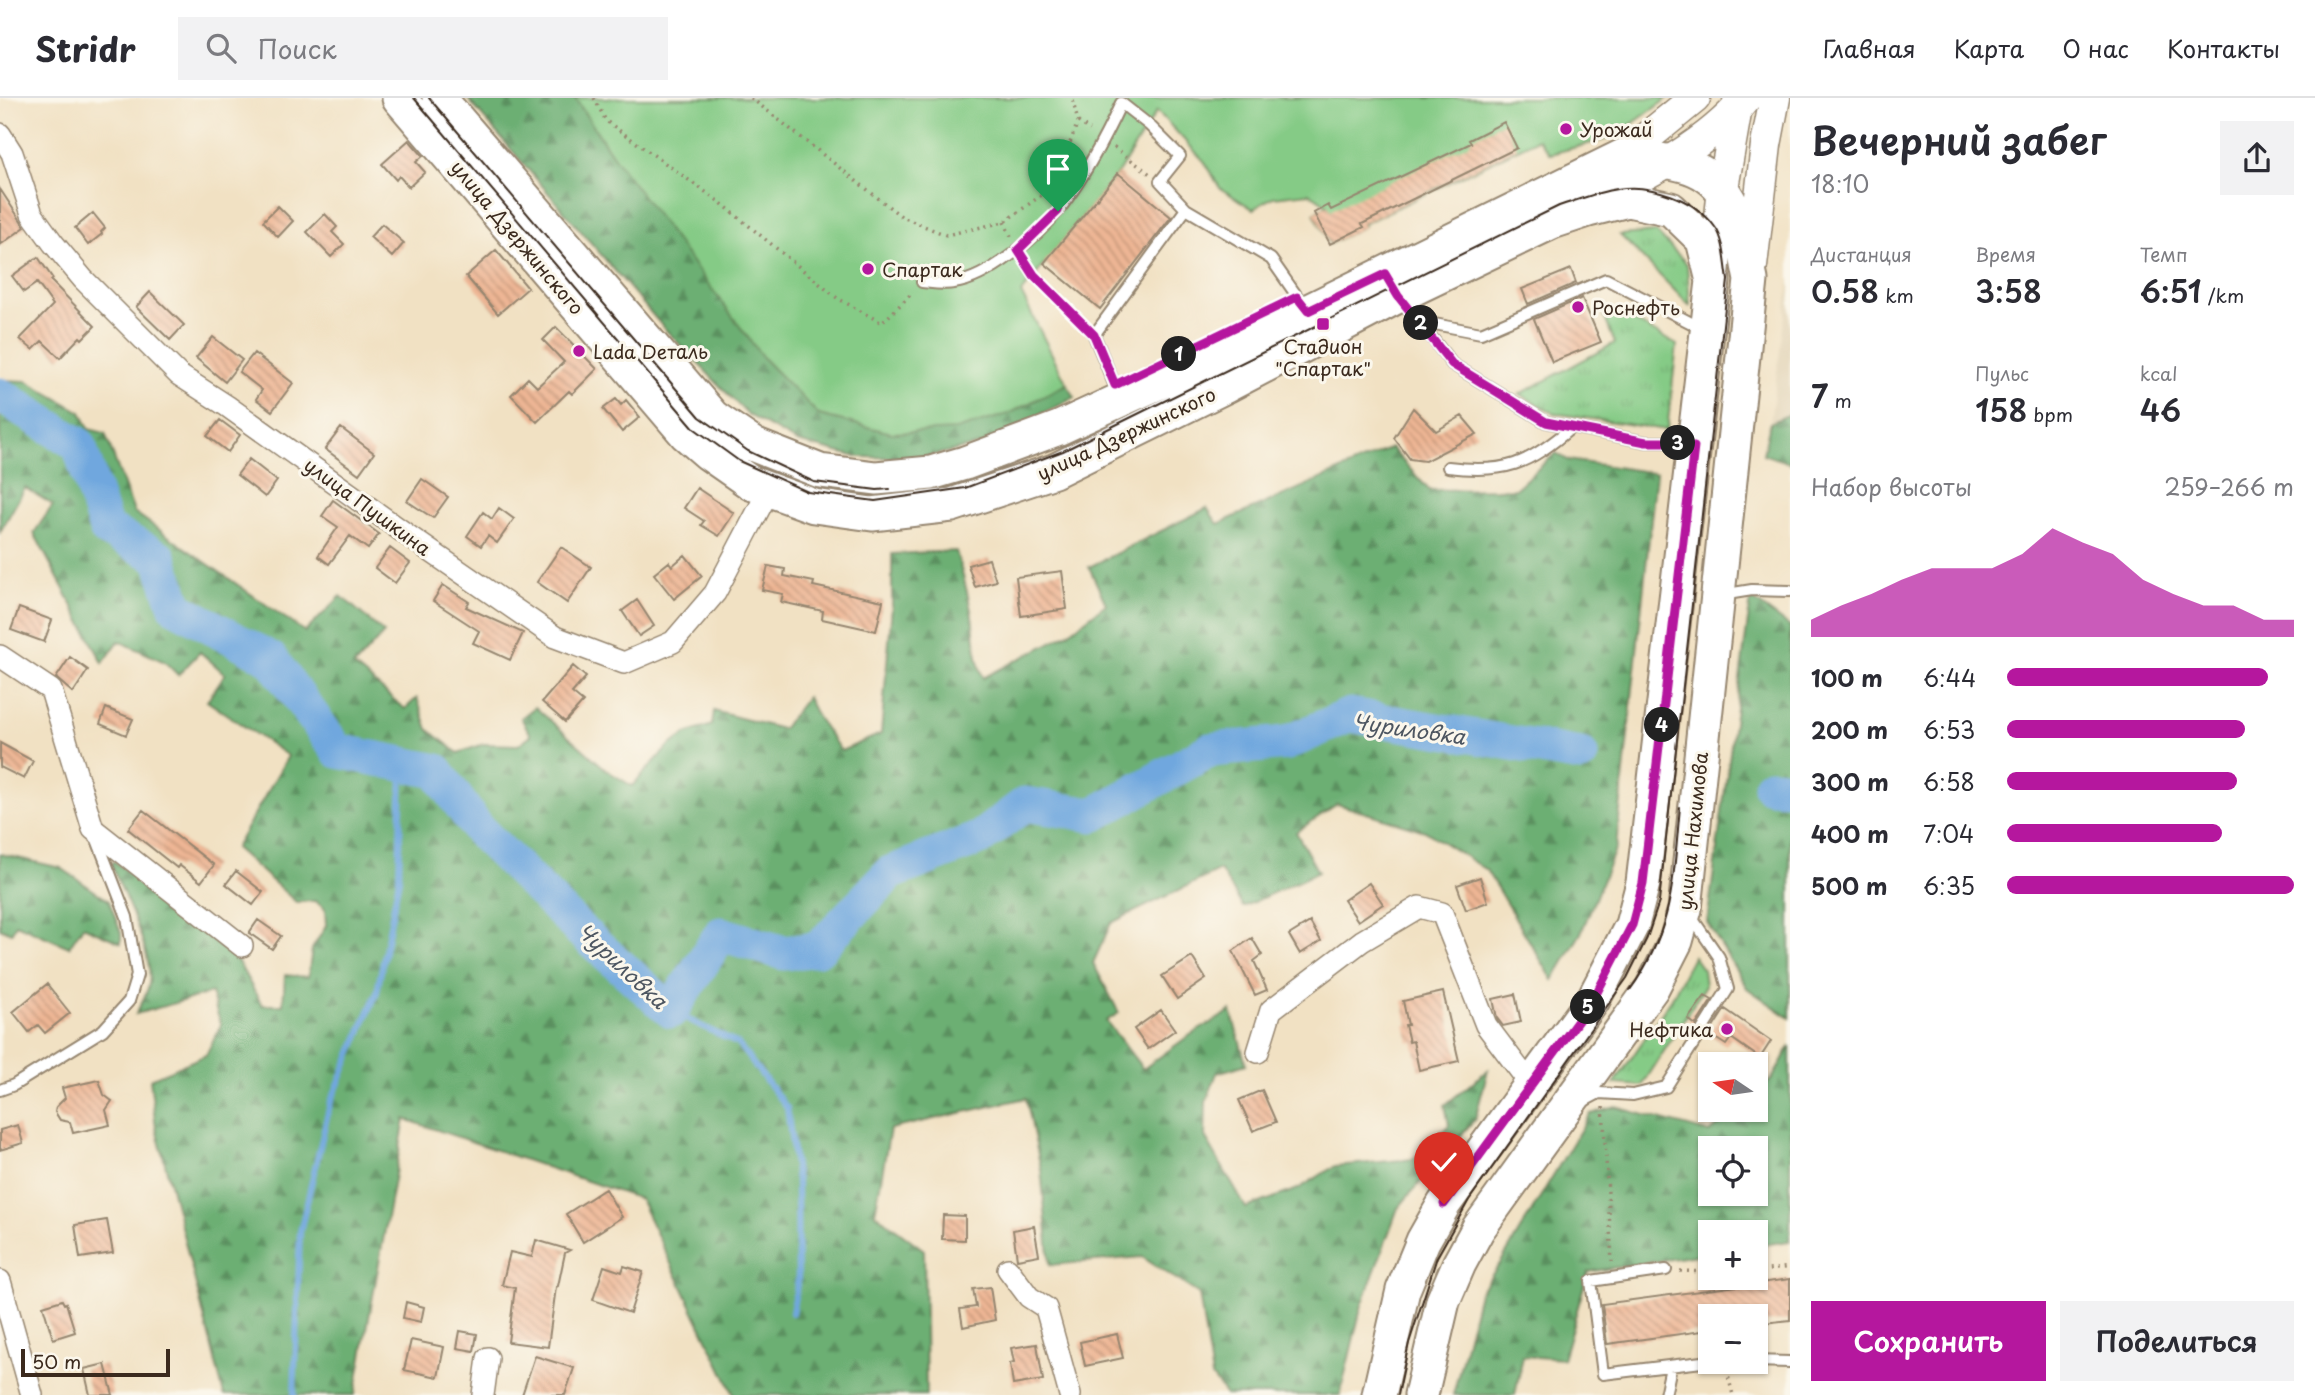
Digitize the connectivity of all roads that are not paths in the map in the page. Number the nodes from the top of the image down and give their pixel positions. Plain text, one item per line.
1 (399, 98) edge
2 (439, 98) edge
3 (1695, 98) edge
4 (1775, 98) edge
5 (1740, 102) edge
6 (0, 134) edge
7 (1625, 155) junction
8 (1670, 162) junction
9 (1723, 188) junction
10 (1186, 209) junction
11 (1552, 222) junction
12 (1751, 280) junction
13 (1713, 281) junction
14 (922, 282) road end
15 (1397, 292) junction
16 (1308, 311) junction
17 (1707, 331) junction
18 (1121, 400) junction
19 (1572, 427) junction
20 (1694, 447) junction
21 (1448, 467) dead end
22 (769, 489) junction
23 (1790, 591) edge
24 (1718, 595) junction
25 (0, 656) edge
26 (93, 829) junction
27 (1685, 909) junction
28 (242, 946) dead end
29 (1258, 1052) dead end
30 (1531, 1085) junction
31 (0, 1090) edge
32 (1558, 1117) junction
33 (1008, 1269) dead end
34 (1666, 1270) road end
35 (0, 1281) edge
36 (488, 1358) dead end
37 (1768, 1361) edge
38 (1790, 1362) edge
39 (1698, 1363) edge
40 (1671, 1367) junction
41 (32, 1395) edge
42 (482, 1395) edge
43 (1070, 1395) edge
44 (1379, 1395) edge
45 (1421, 1395) edge
46 (1665, 1395) edge

1 - 22 main road, улица Дзержинского
2 - 18 main road, улица Дзержинского
3 - 7 main road, улица Дзержинского
4 - 12 main road, улица Нахимова
5 - 8 main road, улица Дзержинского
5 - 9 main road
6 - 22 street, улица Пушкина
7 - 8 main road
7 - 15 main road, улица Дзержинского
8 - 9 main road
8 - 11 main road, улица Дзержинского
9 - 12 main road, улица Нахимова
9 - 13 main road
10 - 14 lane
10 - 16 lane
10 - 18 lane
11 - 13 main road
11 - 15 main road, улица Дзержинского
12 - 24 main road, улица Нахимова
13 - 17 main road
15 - 16 main road, улица Дзержинского
15 - 17 lane
15 - 19 lane
15 - 22 main road, улица Дзержинского
16 - 18 main road, улица Дзержинского
17 - 20 main road
19 - 20 lane
19 - 21 lane
20 - 30 main road
23 - 24 lane
24 - 27 main road, улица Нахимова
25 - 26 street
26 - 28 street
26 - 31 lane
27 - 32 main road, улица Нахимова
27 - 32 lane
29 - 30 street
30 - 44 main road
32 - 45 main road, улица Нахимова
33 - 43 street
34 - 40 lane
35 - 41 street
36 - 42 street
37 - 38 lane
39 - 40 lane
40 - 46 lane

